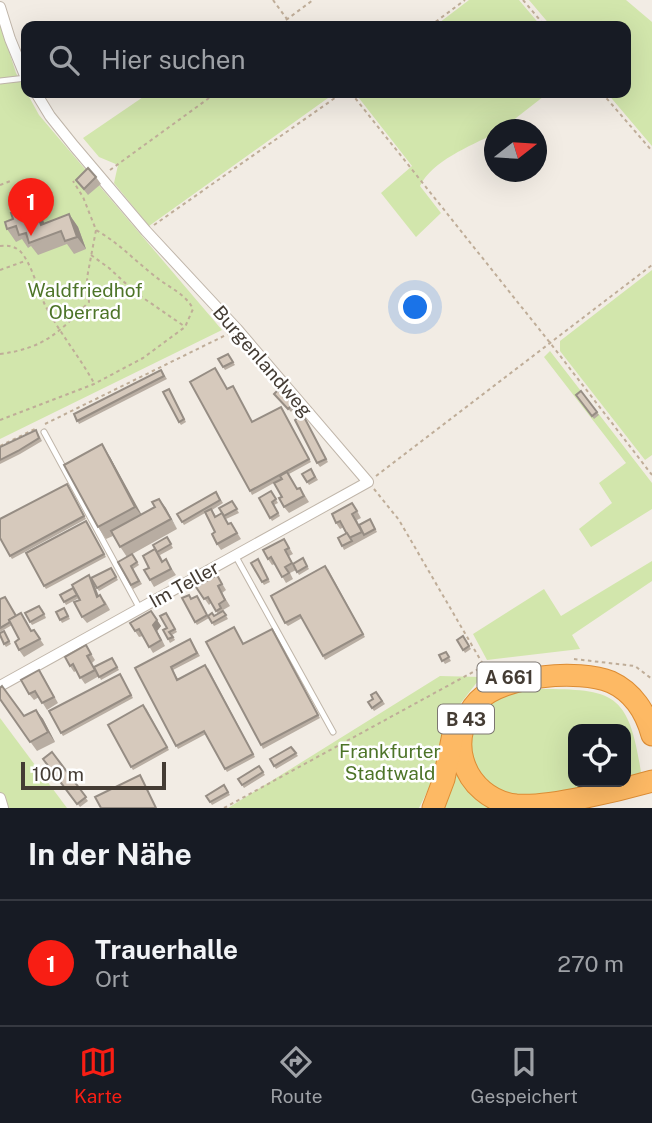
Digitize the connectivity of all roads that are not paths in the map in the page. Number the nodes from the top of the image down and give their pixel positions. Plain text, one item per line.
1 (0, 7) edge
2 (21, 66) edge
3 (21, 79) edge
4 (0, 81) edge
5 (39, 98) edge
6 (44, 432) dead end
7 (368, 482) joint
8 (235, 555) junction
9 (140, 608) junction
10 (0, 687) edge
11 (652, 716) edge
12 (332, 732) dead end
13 (652, 735) edge
14 (652, 781) edge
15 (652, 794) edge
16 (0, 798) edge
17 (3, 808) edge
18 (433, 808) edge
19 (602, 808) edge

1 - 2 street
3 - 4 lane
5 - 7 street, Burgenlandweg
6 - 9 lane
7 - 8 street, Im Teller
8 - 9 street, Im Teller
8 - 12 lane
9 - 10 street, Im Teller
11 - 18 highway, A 661
13 - 14 highway, B 43
15 - 19 highway
16 - 17 street

